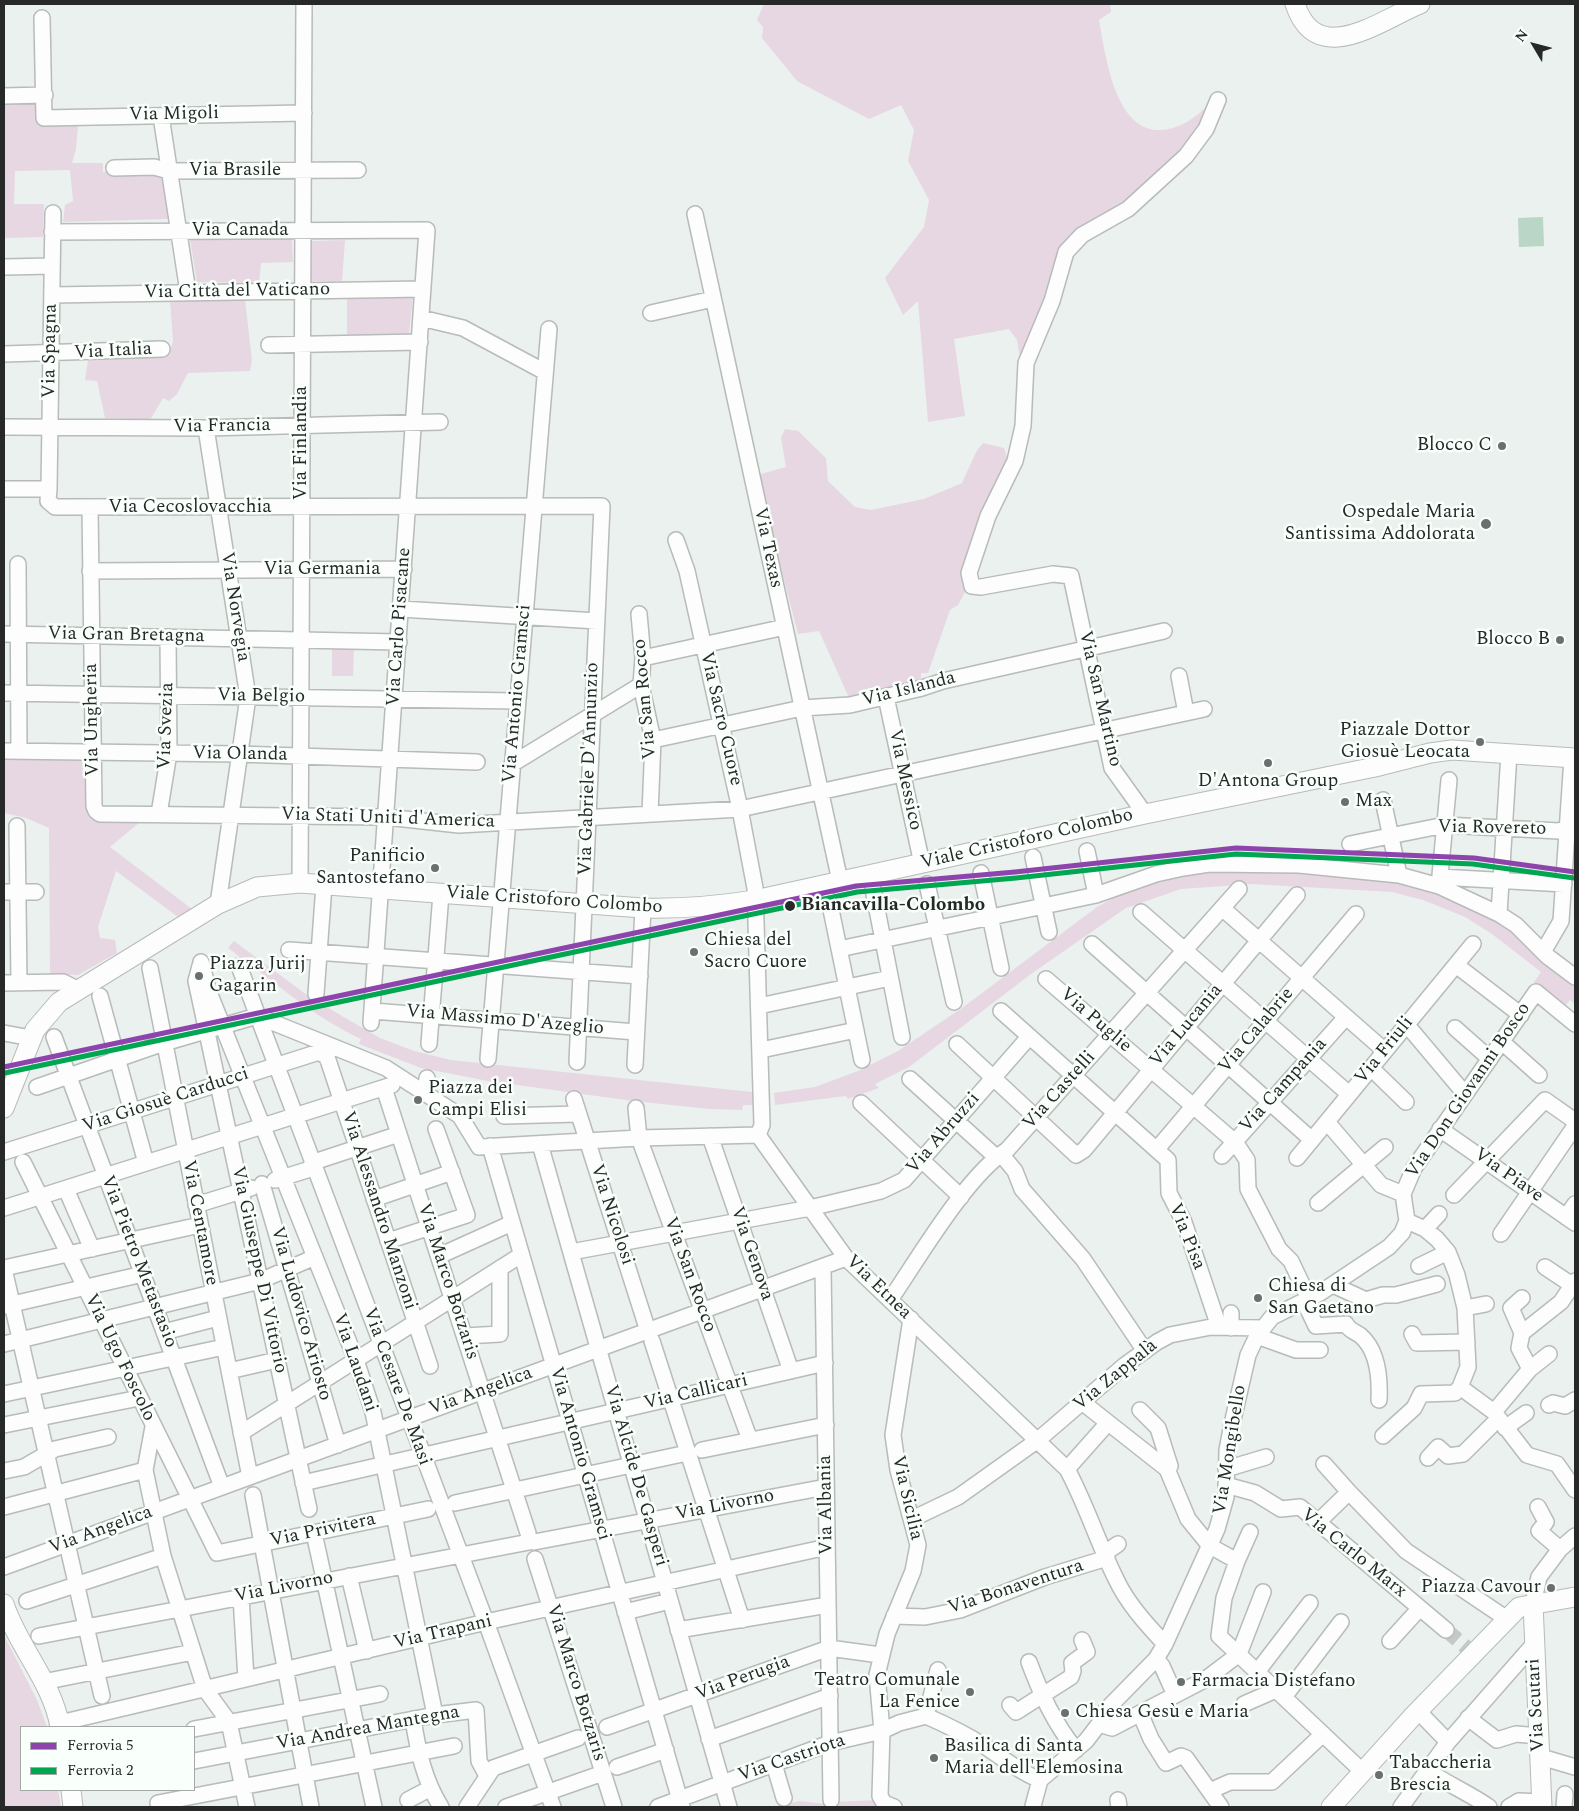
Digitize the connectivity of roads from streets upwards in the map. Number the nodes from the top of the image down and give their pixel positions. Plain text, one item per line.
1 (304, 4) edge
2 (1295, 4) edge
3 (1420, 4) edge
4 (42, 18) dead end
5 (44, 95) junction
6 (4, 96) edge
7 (1218, 100) dead end
8 (304, 113) junction
9 (160, 116) junction
10 (114, 168) dead end
11 (358, 170) dead end
12 (169, 171) junction
13 (303, 171) junction
14 (53, 213) dead end
15 (695, 214) dead end
16 (427, 230) joint
17 (178, 231) junction
18 (303, 231) junction
19 (52, 232) junction
20 (52, 266) junction
21 (4, 267) edge
22 (423, 290) junction
23 (302, 291) junction
24 (188, 292) junction
25 (52, 295) junction
26 (714, 299) junction
27 (651, 314) dead end
28 (421, 318) junction
29 (549, 329) dead end
30 (420, 342) junction
31 (302, 344) junction
32 (269, 345) dead end
33 (162, 349) dead end
34 (4, 354) edge
35 (51, 354) junction
36 (545, 372) junction
37 (414, 422) junction
38 (440, 422) dead end
39 (302, 426) junction
40 (4, 427) edge
41 (50, 427) junction
42 (206, 428) junction
43 (4, 489) edge
44 (49, 489) junction
45 (534, 506) junction
46 (602, 506) joint
47 (408, 507) junction
48 (90, 508) junction
49 (218, 508) junction
50 (301, 508) junction
51 (676, 540) dead end
52 (18, 564) dead end
53 (404, 569) junction
54 (228, 570) junction
55 (301, 570) junction
56 (90, 571) junction
57 (401, 609) junction
58 (640, 614) dead end
59 (525, 616) junction
60 (597, 621) junction
61 (785, 627) junction
62 (1164, 631) dead end
63 (11, 634) edge
64 (91, 636) junction
65 (168, 637) junction
66 (239, 639) junction
67 (301, 640) junction
68 (399, 642) junction
69 (704, 645) junction
70 (1086, 648) junction
71 (643, 658) junction
72 (1179, 676) dead end
73 (642, 685) junction
74 (11, 693) edge
75 (92, 694) junction
76 (169, 696) junction
77 (248, 697) junction
78 (886, 697) junction
79 (300, 698) junction
80 (394, 699) junction
81 (518, 701) junction
82 (802, 708) junction
83 (1204, 709) dead end
84 (1186, 713) junction
85 (593, 715) junction
86 (722, 726) junction
87 (1104, 731) junction
88 (653, 740) junction
89 (4, 751) edge
90 (19, 751) junction
91 (93, 752) junction
92 (169, 753) junction
93 (1509, 753) junction
94 (239, 754) junction
95 (300, 756) junction
96 (390, 758) junction
97 (1574, 758) edge
98 (477, 762) dead end
99 (512, 764) junction
100 (902, 774) junction
101 (1449, 780) dead end
102 (821, 792) junction
103 (1382, 800) dead end
104 (740, 809) junction
105 (96, 812) joint
106 (160, 814) junction
107 (650, 814) junction
108 (1145, 814) junction
109 (231, 815) junction
110 (300, 816) junction
111 (386, 817) junction
112 (588, 818) junction
113 (508, 822) junction
114 (1445, 825) junction
115 (17, 826) dead end
116 (1571, 826) edge
117 (1505, 828) junction
118 (1390, 836) junction
119 (1350, 844) dead end
120 (1087, 851) dead end
121 (1032, 857) dead end
122 (922, 864) junction
123 (981, 872) dead end
124 (1399, 875) junction
125 (1501, 880) junction
126 (840, 881) junction
127 (1440, 882) junction
128 (300, 883) junction
129 (927, 884) dead end
130 (1564, 884) junction
131 (324, 886) junction
132 (381, 889) junction
133 (1239, 889) dead end
134 (873, 890) dead end
135 (11, 892) edge
136 (36, 892) dead end
137 (441, 894) junction
138 (1296, 894) dead end
139 (1096, 895) junction
140 (501, 898) junction
141 (755, 900) junction
142 (829, 900) dead end
143 (218, 904) junction
144 (584, 904) junction
145 (1043, 907) junction
146 (643, 908) junction
147 (1222, 908) junction
148 (1141, 912) dead end
149 (1356, 914) dead end
150 (1499, 914) junction
151 (990, 918) junction
152 (937, 929) junction
153 (1049, 932) dead end
154 (883, 940) junction
155 (1259, 940) junction
156 (1092, 944) dead end
157 (1473, 944) dead end
158 (839, 949) junction
159 (289, 950) dead end
160 (1184, 950) junction
161 (320, 952) junction
162 (1543, 952) junction
163 (377, 956) junction
164 (435, 961) junction
165 (495, 965) junction
166 (1456, 965) junction
167 (238, 966) dead end
168 (150, 968) dead end
169 (1001, 968) dead end
170 (582, 972) junction
171 (640, 976) junction
172 (1575, 977) edge
173 (890, 978) junction
174 (1302, 978) junction
175 (1046, 979) dead end
176 (19, 982) junction
177 (4, 983) edge
178 (1223, 984) junction
179 (847, 987) junction
180 (77, 989) junction
181 (1147, 993) junction
182 (316, 994) dead end
183 (100, 996) dead end
184 (954, 1002) dead end
185 (759, 1006) junction
186 (1001, 1011) dead end
187 (431, 1015) junction
188 (1521, 1015) junction
189 (257, 1016) junction
190 (372, 1017) joint
191 (1346, 1017) junction
192 (491, 1020) junction
193 (1265, 1021) junction
194 (1575, 1024) edge
195 (1407, 1025) junction
196 (223, 1026) junction
197 (579, 1027) junction
198 (1186, 1028) junction
199 (1455, 1028) dead end
200 (207, 1030) junction
201 (856, 1030) junction
202 (636, 1032) junction
203 (4, 1033) edge
204 (1110, 1034) junction
205 (54, 1037) dead end
206 (902, 1037) dead end
207 (1029, 1037) junction
208 (32, 1038) junction
209 (1502, 1042) junction
210 (164, 1043) junction
211 (429, 1044) dead end
212 (957, 1044) dead end
213 (761, 1050) junction
214 (1385, 1051) junction
215 (327, 1056) joint
216 (117, 1059) junction
217 (488, 1059) dead end
218 (1308, 1059) junction
219 (1490, 1059) junction
220 (862, 1060) dead end
221 (577, 1062) dead end
222 (277, 1066) junction
223 (635, 1066) dead end
224 (1228, 1066) junction
225 (1371, 1068) junction
226 (1151, 1069) junction
227 (69, 1075) junction
228 (1073, 1075) junction
229 (244, 1076) junction
230 (1538, 1076) dead end
231 (993, 1078) junction
232 (910, 1080) dead end
233 (406, 1081) junction
234 (218, 1084) junction
235 (37, 1086) dead end
236 (384, 1088) junction
237 (1349, 1094) junction
238 (1465, 1094) junction
239 (175, 1098) junction
240 (342, 1101) junction
241 (1406, 1102) dead end
242 (860, 1103) dead end
243 (1270, 1103) junction
244 (4, 1104) edge
245 (1194, 1106) junction
246 (636, 1108) dead end
247 (132, 1112) junction
248 (1115, 1112) junction
249 (294, 1116) junction
250 (504, 1116) dead end
251 (1036, 1118) junction
252 (956, 1121) junction
253 (1575, 1121) edge
254 (1326, 1122) junction
255 (87, 1126) junction
256 (263, 1126) junction
257 (1575, 1126) edge
258 (436, 1129) dead end
259 (1440, 1130) junction
260 (399, 1134) junction
261 (758, 1135) junction
262 (710, 1136) junction
263 (229, 1137) junction
264 (639, 1138) junction
265 (1312, 1140) junction
266 (587, 1141) junction
267 (1235, 1142) junction
268 (540, 1144) junction
269 (490, 1146) junction
270 (357, 1147) junction
271 (1385, 1148) dead end
272 (1157, 1149) junction
273 (185, 1151) junction
274 (4, 1152) edge
275 (999, 1155) junction
276 (1222, 1156) dead end
277 (1297, 1158) dead end
278 (922, 1160) junction
279 (1486, 1161) junction
280 (23, 1162) dead end
281 (146, 1163) junction
282 (313, 1164) junction
283 (1364, 1165) junction
284 (452, 1172) junction
285 (106, 1176) junction
286 (284, 1178) junction
287 (262, 1184) junction
288 (415, 1185) junction
289 (66, 1189) junction
290 (241, 1190) junction
291 (1530, 1192) junction
292 (1402, 1194) junction
293 (1454, 1195) dead end
294 (40, 1197) junction
295 (961, 1197) junction
296 (374, 1199) junction
297 (1318, 1203) dead end
298 (1575, 1204) edge
299 (196, 1205) junction
300 (4, 1208) edge
301 (810, 1208) junction
302 (1439, 1214) dead end
303 (1571, 1220) edge
304 (739, 1221) junction
305 (1407, 1221) junction
306 (512, 1223) junction
307 (200, 1225) junction
308 (429, 1228) junction
309 (1425, 1229) junction
310 (674, 1233) junction
311 (1501, 1234) dead end
312 (130, 1240) junction
313 (388, 1241) junction
314 (620, 1243) junction
315 (92, 1249) junction
316 (571, 1252) junction
317 (1448, 1252) junction
318 (68, 1254) junction
319 (521, 1255) junction
320 (439, 1256) junction
321 (315, 1257) junction
322 (846, 1258) junction
323 (1419, 1266) dead end
324 (1545, 1267) dead end
325 (4, 1268) edge
326 (500, 1268) junction
327 (823, 1268) junction
328 (287, 1270) junction
329 (143, 1274) junction
330 (260, 1281) junction
331 (1574, 1283) edge
332 (1437, 1284) dead end
333 (1333, 1285) junction
334 (85, 1288) junction
335 (763, 1289) junction
336 (212, 1293) junction
337 (452, 1298) junction
338 (1522, 1298) dead end
339 (890, 1300) junction
340 (1307, 1300) junction
341 (1486, 1304) dead end
342 (8, 1305) edge
343 (155, 1307) junction
344 (1465, 1308) junction
345 (702, 1311) junction
346 (218, 1318) junction
347 (911, 1319) junction
348 (101, 1321) junction
349 (415, 1322) junction
350 (1227, 1322) junction
351 (164, 1332) junction
352 (1260, 1332) junction
353 (1522, 1333) junction
354 (1412, 1334) dead end
355 (465, 1336) junction
356 (650, 1336) junction
357 (20, 1340) junction
358 (1466, 1342) junction
359 (4, 1344) edge
360 (380, 1345) junction
361 (224, 1347) junction
362 (598, 1349) junction
363 (1320, 1350) dead end
364 (1145, 1351) junction
365 (1549, 1354) dead end
366 (174, 1358) junction
367 (277, 1360) junction
368 (356, 1360) junction
369 (825, 1363) junction
370 (430, 1366) dead end
371 (554, 1366) junction
372 (124, 1369) junction
373 (1530, 1369) junction
374 (228, 1371) junction
375 (791, 1371) junction
376 (320, 1382) junction
377 (729, 1385) junction
378 (1460, 1387) junction
379 (31, 1388) junction
380 (483, 1391) junction
381 (4, 1394) edge
382 (139, 1398) junction
383 (670, 1399) junction
384 (1379, 1400) dead end
385 (1575, 1400) edge
386 (1082, 1402) junction
387 (286, 1404) junction
388 (1549, 1405) dead end
389 (1140, 1410) dead end
390 (616, 1411) junction
391 (1526, 1413) dead end
392 (38, 1418) junction
393 (408, 1419) junction
394 (1499, 1420) junction
395 (570, 1422) junction
396 (1107, 1424) junction
397 (4, 1425) edge
398 (826, 1425) junction
399 (153, 1427) junction
400 (376, 1431) junction
401 (241, 1433) junction
402 (1383, 1436) dead end
403 (108, 1437) dead end
404 (498, 1438) junction
405 (750, 1440) junction
406 (1038, 1440) junction
407 (338, 1444) junction
408 (695, 1451) junction
409 (46, 1455) junction
410 (421, 1456) junction
411 (1266, 1457) dead end
412 (1428, 1458) dead end
413 (298, 1459) junction
414 (1324, 1464) dead end
415 (384, 1465) junction
416 (631, 1465) junction
417 (1067, 1469) junction
418 (1167, 1469) junction
419 (145, 1470) junction
420 (1226, 1470) junction
421 (4, 1471) edge
422 (585, 1475) junction
423 (250, 1477) junction
424 (304, 1483) junction
425 (1574, 1483) edge
426 (1226, 1485) junction
427 (222, 1487) junction
428 (826, 1487) junction
429 (514, 1490) junction
430 (1349, 1492) junction
431 (55, 1494) junction
432 (253, 1495) dead end
433 (190, 1499) junction
434 (455, 1503) dead end
435 (4, 1507) edge
436 (1538, 1507) dead end
437 (309, 1509) dead end
438 (428, 1509) dead end
439 (706, 1510) junction
440 (153, 1512) junction
441 (394, 1516) junction
442 (912, 1519) junction
443 (647, 1521) junction
444 (1318, 1522) junction
445 (601, 1529) junction
446 (1250, 1532) dead end
447 (314, 1533) junction
448 (1575, 1536) edge
449 (530, 1539) junction
450 (67, 1544) junction
451 (263, 1544) junction
452 (1118, 1544) dead end
453 (1210, 1546) junction
454 (828, 1547) junction
455 (1560, 1549) junction
456 (217, 1554) joint
457 (459, 1555) junction
458 (163, 1556) junction
459 (1106, 1556) junction
460 (535, 1559) dead end
461 (1237, 1561) junction
462 (404, 1565) junction
463 (4, 1567) edge
464 (725, 1570) junction
465 (349, 1576) junction
466 (324, 1581) junction
467 (665, 1582) junction
468 (76, 1585) junction
469 (272, 1591) junction
470 (1263, 1592) dead end
471 (620, 1593) junction
472 (241, 1597) junction
473 (1575, 1597) edge
474 (27, 1601) dead end
475 (670, 1601) junction
476 (1310, 1603) dead end
477 (4, 1604) edge
478 (1533, 1604) junction
479 (828, 1605) junction
480 (552, 1608) junction
481 (1420, 1608) junction
482 (180, 1609) junction
483 (625, 1612) junction
484 (894, 1616) junction
485 (1507, 1619) junction
486 (742, 1620) junction
487 (486, 1622) junction
488 (1341, 1622) dead end
489 (86, 1627) junction
490 (678, 1630) junction
491 (1446, 1630) tunnel mouth
492 (39, 1636) dead end
493 (419, 1638) junction
494 (1082, 1640) dead end
495 (1390, 1641) dead end
496 (1165, 1644) junction
497 (1534, 1644) junction
498 (829, 1648) junction
499 (367, 1651) junction
500 (193, 1652) junction
501 (1239, 1654) junction
502 (880, 1655) junction
503 (341, 1657) junction
504 (1156, 1659) junction
505 (1029, 1662) dead end
506 (286, 1670) junction
507 (938, 1670) dead end
508 (96, 1671) junction
509 (1258, 1672) junction
510 (246, 1679) junction
511 (43, 1682) junction
512 (205, 1689) junction
513 (1280, 1693) junction
514 (380, 1694) dead end
515 (697, 1695) junction
516 (1175, 1695) junction
517 (102, 1696) dead end
518 (830, 1696) junction
519 (1042, 1697) junction
520 (350, 1700) junction
521 (1244, 1704) dead end
522 (1010, 1705) dead end
523 (294, 1710) junction
524 (654, 1710) junction
525 (1418, 1711) junction
526 (1140, 1713) junction
527 (434, 1715) junction
528 (926, 1716) junction
529 (1468, 1718) junction
530 (413, 1719) junction
531 (229, 1722) junction
532 (1099, 1724) junction
533 (60, 1725) edge
534 (607, 1727) dead end
535 (195, 1729) edge
536 (357, 1730) junction
537 (882, 1731) junction
538 (1323, 1734) junction
539 (1539, 1736) junction
540 (578, 1738) dead end
541 (709, 1739) junction
542 (299, 1741) junction
543 (1448, 1742) junction
544 (830, 1743) junction
545 (454, 1746) dead end
546 (666, 1750) junction
547 (1076, 1750) junction
548 (236, 1753) junction
549 (418, 1753) junction
550 (533, 1754) junction
551 (1541, 1757) junction
552 (195, 1760) edge
553 (364, 1763) junction
554 (774, 1764) junction
555 (1575, 1767) edge
556 (610, 1770) junction
557 (1427, 1770) junction
558 (1363, 1772) junction
559 (305, 1774) junction
560 (487, 1776) junction
561 (1040, 1780) junction
562 (722, 1784) junction
563 (243, 1786) junction
564 (429, 1788) junction
565 (71, 1791) edge
566 (1210, 1791) junction
567 (547, 1792) junction
568 (784, 1798) dead end
569 (408, 1800) dead end
570 (831, 1800) dead end
571 (158, 1803) dead end
572 (681, 1803) edge
573 (469, 1805) edge
574 (1542, 1805) edge
575 (439, 1806) edge
576 (1215, 1806) edge
577 (73, 1807) edge
578 (247, 1807) edge
579 (311, 1807) edge
580 (374, 1807) edge
581 (506, 1807) edge
582 (552, 1807) edge
583 (614, 1807) edge
584 (658, 1807) edge
585 (729, 1807) edge
586 (894, 1807) edge
587 (1035, 1807) edge
588 (1331, 1807) edge
589 (1401, 1807) edge
590 (1488, 1807) edge
591 (1509, 1807) edge

1 - 8 street, Via Finlandia
2 - 3 street
4 - 5 street
5 - 6 street
5 - 9 street, Via Migoli
7 - 70 street, Via San Martino
8 - 9 street, Via Migoli
8 - 13 street, Via Finlandia
9 - 12 street
10 - 12 street, Via Brasile
11 - 13 street, Via Brasile
12 - 13 street, Via Brasile
12 - 17 street
13 - 18 street, Via Finlandia
14 - 19 street, Via Spagna
15 - 26 street, Via Texas
16 - 18 street, Via Canada
16 - 22 street, Via Carlo Pisacane
17 - 18 street, Via Canada
17 - 19 street, Via Canada
17 - 24 street
18 - 23 street, Via Finlandia
19 - 20 street, Via Spagna
20 - 21 street
20 - 25 street, Via Spagna
22 - 23 street, Via Città del Vaticano
22 - 28 street, Via Carlo Pisacane
23 - 24 street, Via Città del Vaticano
23 - 31 street, Via Finlandia
24 - 25 street, Via Città del Vaticano
25 - 35 street, Via Spagna
26 - 27 street
26 - 61 street, Via Texas
28 - 30 street, Via Carlo Pisacane
28 - 36 street
29 - 36 street, Via Antonio Gramsci
30 - 31 street
30 - 37 street, Via Carlo Pisacane
31 - 32 street
31 - 39 street, Via Finlandia
33 - 35 street, Via Italia
34 - 35 street, Via Italia
35 - 41 street, Via Spagna
36 - 45 street, Via Antonio Gramsci
37 - 38 street, Via Francia
37 - 39 street, Via Francia
37 - 47 street, Via Carlo Pisacane
39 - 42 street, Via Francia
39 - 50 street, Via Finlandia
40 - 41 street, Via Francia
41 - 42 street, Via Francia
41 - 44 street, Via Spagna
42 - 49 street, Via Norvegia
43 - 44 street
44 - 48 street, Via Cecoslovacchia
45 - 46 street, Via Cecoslovacchia
45 - 47 street, Via Cecoslovacchia
45 - 59 street, Via Antonio Gramsci
46 - 60 street, Via Gabriele D'Annunzio
47 - 50 street, Via Cecoslovacchia
47 - 53 street, Via Carlo Pisacane
48 - 49 street, Via Cecoslovacchia
48 - 56 street, Via Ungheria
49 - 50 street, Via Cecoslovacchia
49 - 54 street, Via Norvegia
50 - 55 street, Via Finlandia
51 - 69 street, Via Sacro Cuore
52 - 63 street
53 - 55 street, Via Germania
53 - 57 street, Via Carlo Pisacane
54 - 55 street, Via Germania
54 - 56 street, Via Germania
54 - 66 street, Via Norvegia
55 - 67 street, Via Finlandia
56 - 64 street, Via Ungheria
57 - 59 street
57 - 68 street, Via Carlo Pisacane
58 - 71 street, Via San Rocco
59 - 60 street
59 - 81 street, Via Antonio Gramsci
60 - 85 street, Via Gabriele D'Annunzio
61 - 69 street
61 - 82 street, Via Texas
62 - 70 street, Via Islanda
63 - 64 street, Via Gran Bretagna
63 - 74 street
64 - 65 street, Via Gran Bretagna
64 - 75 street, Via Ungheria
65 - 66 street, Via Gran Bretagna
65 - 76 street, Via Svezia
66 - 67 street, Via Gran Bretagna
66 - 77 street, Via Norvegia
67 - 68 street, Via Gran Bretagna
67 - 79 street, Via Finlandia
68 - 80 street, Via Carlo Pisacane
69 - 71 street
69 - 86 street, Via Sacro Cuore
70 - 78 street, Via Islanda
70 - 87 street, Via San Martino
71 - 73 street, Via San Rocco
72 - 84 street
73 - 85 street
73 - 88 street, Via San Rocco
74 - 75 street, Via Belgio
74 - 90 street
75 - 76 street, Via Belgio
75 - 91 street, Via Ungheria
76 - 77 street, Via Belgio
76 - 92 street, Via Svezia
77 - 79 street, Via Belgio
77 - 94 street, Via Norvegia
78 - 82 street, Via Islanda
78 - 100 street, Via Messico
79 - 80 street, Via Belgio
79 - 95 street, Via Finlandia
80 - 81 street, Via Belgio
80 - 96 street, Via Carlo Pisacane
81 - 99 street, Via Antonio Gramsci
82 - 86 street, Via Islanda
82 - 102 street, Via Texas
83 - 84 street, Via Stati Uniti d'America
84 - 87 street, Via Stati Uniti d'America
85 - 99 street
85 - 112 street, Via Gabriele D'Annunzio
86 - 88 street, Via Islanda
86 - 104 street, Via Sacro Cuore
87 - 100 street, Via Stati Uniti d'America
87 - 108 street, Via San Martino
88 - 107 street, Via San Rocco
89 - 90 street, Via Olanda
90 - 91 street, Via Olanda
91 - 92 street, Via Olanda
91 - 105 street, Via Ungheria
92 - 94 street, Via Olanda
92 - 106 street, Via Svezia
93 - 97 street, Viale Cristoforo Colombo
93 - 108 street, Viale Cristoforo Colombo
93 - 117 street
94 - 95 street, Via Olanda
94 - 109 street, Via Norvegia
95 - 96 street, Via Olanda
95 - 110 street, Via Finlandia
96 - 98 street, Via Olanda
96 - 111 street, Via Carlo Pisacane
97 - 116 street
99 - 113 street, Via Antonio Gramsci
100 - 102 street, Via Stati Uniti d'America
100 - 122 street, Via Messico
101 - 114 street
102 - 104 street, Via Stati Uniti d'America
102 - 126 street, Via Texas
103 - 118 street
104 - 107 street, Via Stati Uniti d'America
104 - 141 street, Via Sacro Cuore
105 - 106 street, Via Stati Uniti d'America
106 - 109 street, Via Stati Uniti d'America
107 - 112 street, Via Stati Uniti d'America
108 - 122 street, Viale Cristoforo Colombo
109 - 110 street, Via Stati Uniti d'America
109 - 143 street, Via Norvegia
110 - 111 street, Via Stati Uniti d'America
110 - 128 street, Via Finlandia
111 - 113 street, Via Stati Uniti d'America
111 - 132 street, Via Carlo Pisacane
112 - 113 street, Via Stati Uniti d'America
112 - 144 street, Via Gabriele D'Annunzio
113 - 140 street, Via Antonio Gramsci
114 - 117 street, Via Rovereto
114 - 118 street, Via Rovereto
114 - 127 street
115 - 135 street
116 - 117 street, Via Rovereto
116 - 130 street
117 - 125 street
118 - 119 street, Via Rovereto
118 - 124 street
120 - 139 street
121 - 145 street
122 - 126 street, Viale Cristoforo Colombo
123 - 151 street
124 - 127 street
124 - 139 street
125 - 127 street
125 - 130 street
125 - 150 street
126 - 141 street, Viale Cristoforo Colombo
127 - 150 street
128 - 131 street, Viale Cristoforo Colombo
128 - 143 street, Viale Cristoforo Colombo
129 - 152 street
130 - 162 street
131 - 132 street, Viale Cristoforo Colombo
131 - 161 street
132 - 137 street, Viale Cristoforo Colombo
132 - 163 street, Via Carlo Pisacane
133 - 147 street, Via Castelli
134 - 154 street
135 - 136 street
135 - 176 street
137 - 140 street, Viale Cristoforo Colombo
137 - 164 street
138 - 155 street, Via Lucania
139 - 145 street
140 - 144 street, Viale Cristoforo Colombo
140 - 165 street, Via Antonio Gramsci
141 - 146 street, Viale Cristoforo Colombo
141 - 185 street, Via Sacro Cuore
142 - 158 street
143 - 180 street, Viale Cristoforo Colombo
144 - 146 street, Viale Cristoforo Colombo
144 - 170 street, Via Gabriele D'Annunzio
145 - 151 street
145 - 153 street
146 - 171 street
147 - 155 street
147 - 160 street, Via Castelli
148 - 160 street
149 - 174 street, Via Calabrie
150 - 162 street
151 - 152 street
151 - 169 street
152 - 154 street
152 - 184 street
154 - 158 street
154 - 173 street
155 - 174 street
155 - 178 street, Via Lucania
156 - 181 street
157 - 166 street, Via Friuli
158 - 179 street
159 - 161 street
160 - 178 street
160 - 181 street, Via Castelli
161 - 163 street
161 - 182 street
162 - 172 street
163 - 164 street
163 - 190 street, Via Carlo Pisacane
164 - 165 street
164 - 187 street
165 - 170 street
165 - 192 street, Via Antonio Gramsci
166 - 188 street
166 - 195 street, Via Friuli
167 - 189 street, Via Cesare De Masi
168 - 210 street, Via Centamore
170 - 171 street
170 - 197 street, Via Gabriele D'Annunzio
171 - 202 street
173 - 179 street
173 - 206 street
174 - 191 street
174 - 193 street, Via Calabrie
175 - 204 street, Via Puglie
176 - 177 street
176 - 180 street
178 - 193 street
178 - 198 street, Via Lucania
179 - 185 street
179 - 201 street
180 - 208 street, Viale Cristoforo Colombo
181 - 198 street
181 - 204 street, Via Castelli
183 - 216 street
185 - 213 street, Via Sacro Cuore
186 - 207 street, Via Pisa
187 - 190 street, Via Massimo D'Azeglio
187 - 192 street, Via Massimo D'Azeglio
187 - 211 street
188 - 194 street, Via Don Giovanni Bosco
188 - 209 street, Via Don Giovanni Bosco
189 - 196 street
189 - 222 street, Via Cesare De Masi
189 - 233 street
191 - 214 street
191 - 218 street, Via Campania
192 - 197 street, Via Massimo D'Azeglio
192 - 217 street, Via Antonio Gramsci
193 - 218 street
193 - 224 street, Via Calabrie
195 - 214 street, Via Friuli
195 - 238 street
196 - 200 street
196 - 200 street, Via Laudani
196 - 229 street, Via Laudani
197 - 202 street, Via Massimo D'Azeglio
197 - 221 street, Via Gabriele D'Annunzio
198 - 224 street
198 - 226 street, Via Lucania
199 - 219 street
200 - 210 street
200 - 234 street, Via Giuseppe Di Vittorio
201 - 213 street
201 - 220 street
202 - 223 street
203 - 208 street
204 - 226 street, Via Puglie
204 - 228 street, Via Castelli
205 - 227 street, Via Pietro Metastasio
207 - 228 street, Via Pisa
207 - 231 street, Via Abruzzi
208 - 244 street, Viale Cristoforo Colombo
209 - 219 street, Via Don Giovanni Bosco
209 - 230 street
210 - 216 street
210 - 239 street, Via Centamore
212 - 231 street
213 - 261 street, Via Sacro Cuore
214 - 225 street, Via Friuli
215 - 222 street, Via Giosuè Carducci
215 - 240 street, Via Alessandro Manzoni
216 - 227 street
216 - 247 street
218 - 237 street
218 - 243 street, Via Campania
219 - 238 street, Via Don Giovanni Bosco
222 - 229 street, Via Giosuè Carducci
222 - 249 street, Via Cesare De Masi
224 - 243 street
224 - 245 street, Via Calabrie
225 - 237 street, Via Friuli
225 - 241 street
226 - 245 street, Via Puglie
226 - 248 street, Via Lucania
227 - 235 street
227 - 255 street, Via Pietro Metastasio
228 - 248 street, Via Pisa
228 - 251 street, Via Castelli
229 - 234 street, Via Giosuè Carducci
229 - 256 street, Via Laudani
231 - 251 street
231 - 252 street, Via Abruzzi
232 - 252 street
233 - 236 street
233 - 269 street
234 - 239 street, Via Giosuè Carducci
234 - 263 street, Via Giuseppe Di Vittorio
236 - 240 street
236 - 260 street, Via Marco Botzaris
237 - 254 street, Via Friuli
238 - 259 street, Via Don Giovanni Bosco
239 - 247 street, Via Giosuè Carducci
239 - 273 street, Via Centamore
240 - 249 street
240 - 270 street, Via Alessandro Manzoni
242 - 278 street
243 - 265 street
243 - 267 street, Via Campania
245 - 267 street, Via Puglie
245 - 272 street, Via Calabrie
246 - 264 street, Via San Rocco
247 - 255 street, Via Giosuè Carducci
247 - 281 street
248 - 251 street, Via Lucania
248 - 272 street, Via Pisa
249 - 256 street
249 - 282 street, Via Cesare De Masi
250 - 266 street, Via Nicolosi
251 - 275 street, Via Castelli
252 - 275 street
252 - 278 street, Via Abruzzi
253 - 279 street
254 - 265 street, Via Friuli
254 - 283 street
255 - 274 street, Via Giosuè Carducci
255 - 285 street, Via Pietro Metastasio
256 - 263 street
256 - 286 street, Via Laudani
257 - 291 street
258 - 284 street
259 - 279 street, Via Piave
259 - 292 street, Via Don Giovanni Bosco
260 - 270 street
260 - 288 street, Via Marco Botzaris
261 - 262 street
261 - 301 street, Via Etnea
262 - 264 street
262 - 304 street, Via Genova
263 - 273 street
263 - 290 street, Via Giuseppe Di Vittorio
264 - 266 street
264 - 310 street, Via San Rocco
265 - 277 street, Via Friuli
266 - 268 street
266 - 314 street, Via Nicolosi
267 - 276 street, Via Campania
267 - 340 street, Via Puglie
268 - 269 street
268 - 316 street, Via Alcide De Gasperi
269 - 306 street, Via Antonio Gramsci
270 - 282 street
270 - 296 street, Via Alessandro Manzoni
271 - 283 street
272 - 350 street, Via Pisa
273 - 281 street
273 - 299 street, Via Centamore
275 - 295 street, Via Castelli
275 - 364 street
278 - 295 street
278 - 301 street, Via Abruzzi
279 - 291 street, Via Piave
279 - 293 street
280 - 294 street, Via Ugo Foscolo
281 - 285 street
282 - 286 street
282 - 360 street, Via Cesare De Masi
283 - 292 street
283 - 297 street
284 - 288 street
284 - 308 street
285 - 289 street
285 - 312 street, Via Pietro Metastasio
286 - 287 street
286 - 321 street, Via Laudani
287 - 290 street
287 - 328 street, Via Ludovico Ariosto
288 - 296 street
288 - 308 street, Via Marco Botzaris
289 - 294 street
289 - 315 street
290 - 299 street
290 - 330 street, Via Giuseppe Di Vittorio
291 - 303 street, Via Piave
291 - 311 street
292 - 305 street, Via Don Giovanni Bosco
294 - 300 street
294 - 318 street, Via Ugo Foscolo
295 - 339 street, Via Castelli
296 - 313 street, Via Alessandro Manzoni
298 - 303 street
299 - 307 street, Via Centamore
301 - 304 street, Via Abruzzi
301 - 322 street, Via Etnea
302 - 309 street
304 - 310 street, Via Abruzzi
304 - 335 street, Via Genova
305 - 309 street
305 - 333 street, Via Mongibello
306 - 319 street, Via Antonio Gramsci
306 - 320 street
307 - 312 street
307 - 336 street, Via Centamore
308 - 313 street
308 - 320 street, Via Marco Botzaris
309 - 317 street
310 - 314 street, Via Abruzzi
310 - 345 street, Via San Rocco
312 - 315 street
312 - 329 street, Via Pietro Metastasio
313 - 349 street, Via Alessandro Manzoni
314 - 316 street, Via Abruzzi
314 - 356 street, Via Nicolosi
315 - 318 street
316 - 362 street, Via Alcide De Gasperi
317 - 323 street
317 - 344 street
318 - 325 street
318 - 334 street, Via Ugo Foscolo
319 - 326 street
319 - 371 street, Via Antonio Gramsci
320 - 337 street, Via Marco Botzaris
321 - 328 street
321 - 368 street, Via Laudani
322 - 327 street, Via Angelica
322 - 339 street, Via Etnea
324 - 331 street
325 - 342 street
326 - 337 street
326 - 355 street
327 - 335 street, Via Angelica
327 - 369 street, Via Albania
328 - 330 street
328 - 376 street, Via Ludovico Ariosto
329 - 334 street
329 - 343 street, Via Pietro Metastasio
330 - 336 street
330 - 367 street, Via Giuseppe Di Vittorio
331 - 353 street
332 - 333 street
333 - 340 street, Via Mongibello
334 - 342 street
334 - 348 street, Via Ugo Foscolo
335 - 345 street, Via Angelica
335 - 375 street, Via Genova
336 - 343 street
336 - 346 street, Via Centamore
337 - 349 street
337 - 355 street, Via Marco Botzaris
338 - 353 street
339 - 347 street, Via Etnea
340 - 352 street, Via Mongibello
340 - 384 street, Via Puglie
341 - 344 street
342 - 357 street
343 - 348 street
343 - 351 street, Via Pietro Metastasio
344 - 358 street
345 - 356 street, Via Angelica
345 - 377 street, Via San Rocco
346 - 351 street
346 - 361 street, Via Centamore
347 - 406 street, Via Etnea
347 - 442 street, Via Sicilia
348 - 357 street
348 - 372 street, Via Ugo Foscolo
349 - 360 street
349 - 370 street, Via Alessandro Manzoni
350 - 352 street, Via Zappalà
350 - 364 street, Via Zappalà
351 - 366 street, Via Pietro Metastasio
352 - 363 street, Via Zappalà
352 - 420 street, Via Mongibello
353 - 373 street
354 - 358 street
355 - 380 street, Via Marco Botzaris
356 - 362 street, Via Angelica
356 - 383 street, Via Nicolosi
357 - 359 street
357 - 379 street
358 - 378 street
360 - 368 street
360 - 393 street, Via Cesare De Masi
361 - 366 street
361 - 374 street, Via Centamore
362 - 371 street, Via Angelica
362 - 390 street, Via Alcide De Gasperi
364 - 386 street, Via Zappalà
365 - 373 street
366 - 372 street
366 - 427 street, Via Pietro Metastasio
367 - 374 street
367 - 387 street, Via Giuseppe Di Vittorio
368 - 376 street
368 - 400 street, Via Laudani
369 - 375 street, Via Callicari
369 - 398 street, Via Albania
371 - 380 street, Via Angelica
371 - 395 street, Via Antonio Gramsci
372 - 379 street
372 - 382 street, Via Ugo Foscolo
373 - 394 street
374 - 401 street, Via Centamore
375 - 377 street, Via Callicari
376 - 387 street
376 - 407 street, Via Ludovico Ariosto
377 - 383 street, Via Callicari
377 - 405 street, Via San Rocco
378 - 394 street
378 - 402 street
379 - 381 street
379 - 392 street
380 - 393 street, Via Angelica
380 - 404 street, Via Marco Botzaris
382 - 392 street
382 - 399 street, Via Ugo Foscolo
383 - 390 street, Via Callicari
383 - 408 street, Via Nicolosi
385 - 388 street
386 - 396 street
386 - 406 street, Via Zappalà
387 - 401 street
387 - 413 street, Via Giuseppe Di Vittorio
389 - 418 street
390 - 395 street, Via Callicari
390 - 416 street, Via Alcide De Gasperi
391 - 394 street
392 - 397 street
392 - 409 street
393 - 400 street, Via Angelica
393 - 410 street, Via Cesare De Masi
394 - 412 street
394 - 425 street
395 - 404 street, Via Callicari
395 - 422 street, Via Antonio Gramsci
396 - 417 street
396 - 418 street
398 - 405 street
398 - 428 street, Via Albania
399 - 419 street
399 - 433 street, Via Ugo Foscolo
400 - 407 street, Via Angelica
400 - 415 street, Via Laudani
401 - 423 street, Via Centamore
403 - 409 street
404 - 410 street, Via Callicari
404 - 429 street, Via Marco Botzaris
405 - 408 street
406 - 417 street, Via Etnea
406 - 442 street, Via Zappalà
407 - 413 street, Via Angelica
408 - 416 street
408 - 439 street, Via Nicolosi
409 - 421 street
409 - 431 street
410 - 415 street, Via Callicari
410 - 457 street, Via Cesare De Masi
411 - 420 street
413 - 423 street, Via Angelica
413 - 424 street, Via Giuseppe Di Vittorio
414 - 430 street
415 - 424 street, Via Callicari
415 - 441 street, Via Laudani
416 - 422 street
416 - 443 street, Via Alcide De Gasperi
417 - 459 street, Via Etnea
418 - 453 street
419 - 431 street
419 - 440 street
420 - 426 street, Via Mongibello
422 - 429 street
422 - 445 street, Via Antonio Gramsci
423 - 427 street, Via Angelica
424 - 437 street, Via Giuseppe Di Vittorio
426 - 444 street, Via Carlo Marx
426 - 453 street, Via Mongibello
427 - 433 street, Via Angelica
428 - 439 street, Via Livorno
428 - 454 street, Via Albania
429 - 434 street
429 - 449 street, Via Marco Botzaris
430 - 444 street
430 - 485 street
431 - 435 street
431 - 450 street
432 - 451 street
433 - 440 street, Via Angelica
433 - 456 street, Via Ugo Foscolo
436 - 455 street
438 - 441 street, Via Privitera
439 - 443 street, Via Livorno
439 - 464 street, Via Nicolosi
440 - 450 street, Via Angelica
440 - 458 street
441 - 447 street, Via Privitera
441 - 462 street, Via Laudani
442 - 484 street, Via Sicilia
443 - 445 street, Via Livorno
443 - 467 street, Via Alcide De Gasperi
444 - 481 street, Via Carlo Marx
445 - 449 street, Via Livorno
445 - 471 street, Via Antonio Gramsci
446 - 461 street
447 - 451 street, Via Privitera
447 - 466 street
448 - 455 street
449 - 457 street, Via Livorno
450 - 463 street, Via Angelica
450 - 468 street
451 - 456 street, Via Privitera
451 - 469 street
452 - 459 street, Via Bonaventura
453 - 461 street
453 - 496 street, Via Mongibello
454 - 464 street, Via Trapani
454 - 479 street, Via Albania
455 - 478 street
457 - 462 street, Via Livorno
457 - 487 street, Via Cesare De Masi
458 - 468 street
458 - 482 street
459 - 484 street, Via Bonaventura
459 - 496 street, Via Etnea
460 - 480 street, Via Marco Botzaris
461 - 501 street
462 - 465 street, Via Livorno
462 - 493 street, Via Laudani
464 - 467 street, Via Trapani
464 - 486 street, Via Nicolosi
465 - 466 street, Via Livorno
465 - 499 street
466 - 469 street, Via Livorno
466 - 503 street
467 - 471 street, Via Trapani
467 - 475 street, Via Alcide De Gasperi
468 - 474 street
468 - 489 street
469 - 472 street, Via Livorno
469 - 506 street
470 - 501 street
471 - 480 street, Via Trapani
471 - 483 street, Via Antonio Gramsci
472 - 482 street, Via Livorno
472 - 510 street
473 - 478 street
475 - 483 street
475 - 490 street, Via Alcide De Gasperi
476 - 509 street
477 - 511 street
478 - 485 street
478 - 497 street, Via Scutari
479 - 486 street
479 - 498 street, Via Albania
480 - 487 street, Via Trapani
480 - 556 street, Via Marco Botzaris
481 - 491 street, Via Carlo Marx
481 - 495 street
482 - 489 street, Via Livorno
482 - 500 street
483 - 524 street, Via Antonio Gramsci
484 - 502 street, Via Sicilia
485 - 525 street
486 - 490 street
487 - 493 street, Via Trapani
487 - 550 street, Via Cesare De Masi
488 - 513 street
489 - 492 street, Via Livorno
489 - 508 street
490 - 515 street, Via Alcide De Gasperi
493 - 499 street, Via Trapani
493 - 527 street, Via Laudani
494 - 519 street
496 - 504 street, Via Mongibello
497 - 529 street
497 - 539 street, Via Scutari
498 - 502 street, Via Perugia
498 - 515 street, Via Perugia
498 - 518 street, Via Albania
499 - 503 street, Via Trapani
500 - 508 street
500 - 512 street
501 - 509 street
501 - 516 street
502 - 537 street, Via Sicilia
503 - 506 street, Via Trapani
503 - 520 street
504 - 516 street
504 - 532 street, Via Mongibello
505 - 519 street
506 - 510 street, Via Trapani
506 - 523 street
507 - 528 street
508 - 511 street
508 - 517 street
509 - 513 street
510 - 512 street, Via Trapani
511 - 533 street
512 - 531 street
512 - 533 street, Via Trapani
513 - 521 street
513 - 538 street
514 - 520 street
515 - 524 street, Via Perugia
515 - 541 street, Via Alcide De Gasperi
516 - 526 street
518 - 541 street
518 - 544 street, Via Albania
519 - 522 street
519 - 547 street
520 - 523 street
520 - 536 street
523 - 531 street
523 - 542 street
524 - 534 street, Via Perugia
524 - 546 street, Via Antonio Gramsci
525 - 543 street
525 - 558 street
526 - 532 street
526 - 566 street
527 - 530 street, Via Andrea Mantegna
527 - 560 street, Via Andrea Mantegna
528 - 537 street, Via Castriota
528 - 561 street
529 - 539 street
529 - 543 street
530 - 536 street, Via Andrea Mantegna
530 - 549 street
531 - 535 street
531 - 548 street
532 - 547 street, Via Mongibello
536 - 542 street, Via Andrea Mantegna
536 - 553 street
537 - 544 street, Via Castriota
537 - 586 street, Via Sicilia
538 - 558 street
538 - 566 street
539 - 551 street, Via Scutari
540 - 550 street
541 - 562 street, Via Alcide De Gasperi
542 - 548 street, Via Andrea Mantegna
542 - 559 street
543 - 557 street
544 - 554 street, Via Castriota
544 - 570 street, Via Albania
545 - 549 street
546 - 556 street
546 - 572 street, Via Antonio Gramsci
547 - 561 street, Via Mongibello
548 - 552 street, Via Andrea Mantegna
548 - 563 street
549 - 553 street
549 - 564 street
550 - 560 street
550 - 567 street, Via Cesare De Masi
551 - 555 street
551 - 574 street, Via Scutari
553 - 559 street
553 - 580 street
554 - 562 street, Via Castriota
554 - 568 street
556 - 567 street
556 - 583 street, Via Marco Botzaris
557 - 589 street
557 - 590 street
558 - 588 street
559 - 563 street
559 - 579 street
560 - 573 street
561 - 587 street
562 - 572 street, Via Castriota
562 - 585 street, Via Alcide De Gasperi
563 - 571 street
563 - 578 street
564 - 569 street
564 - 575 street
565 - 577 street
566 - 576 street
567 - 581 street
567 - 582 street, Via Cesare De Masi
572 - 584 street, Via Castriota
574 - 591 street

